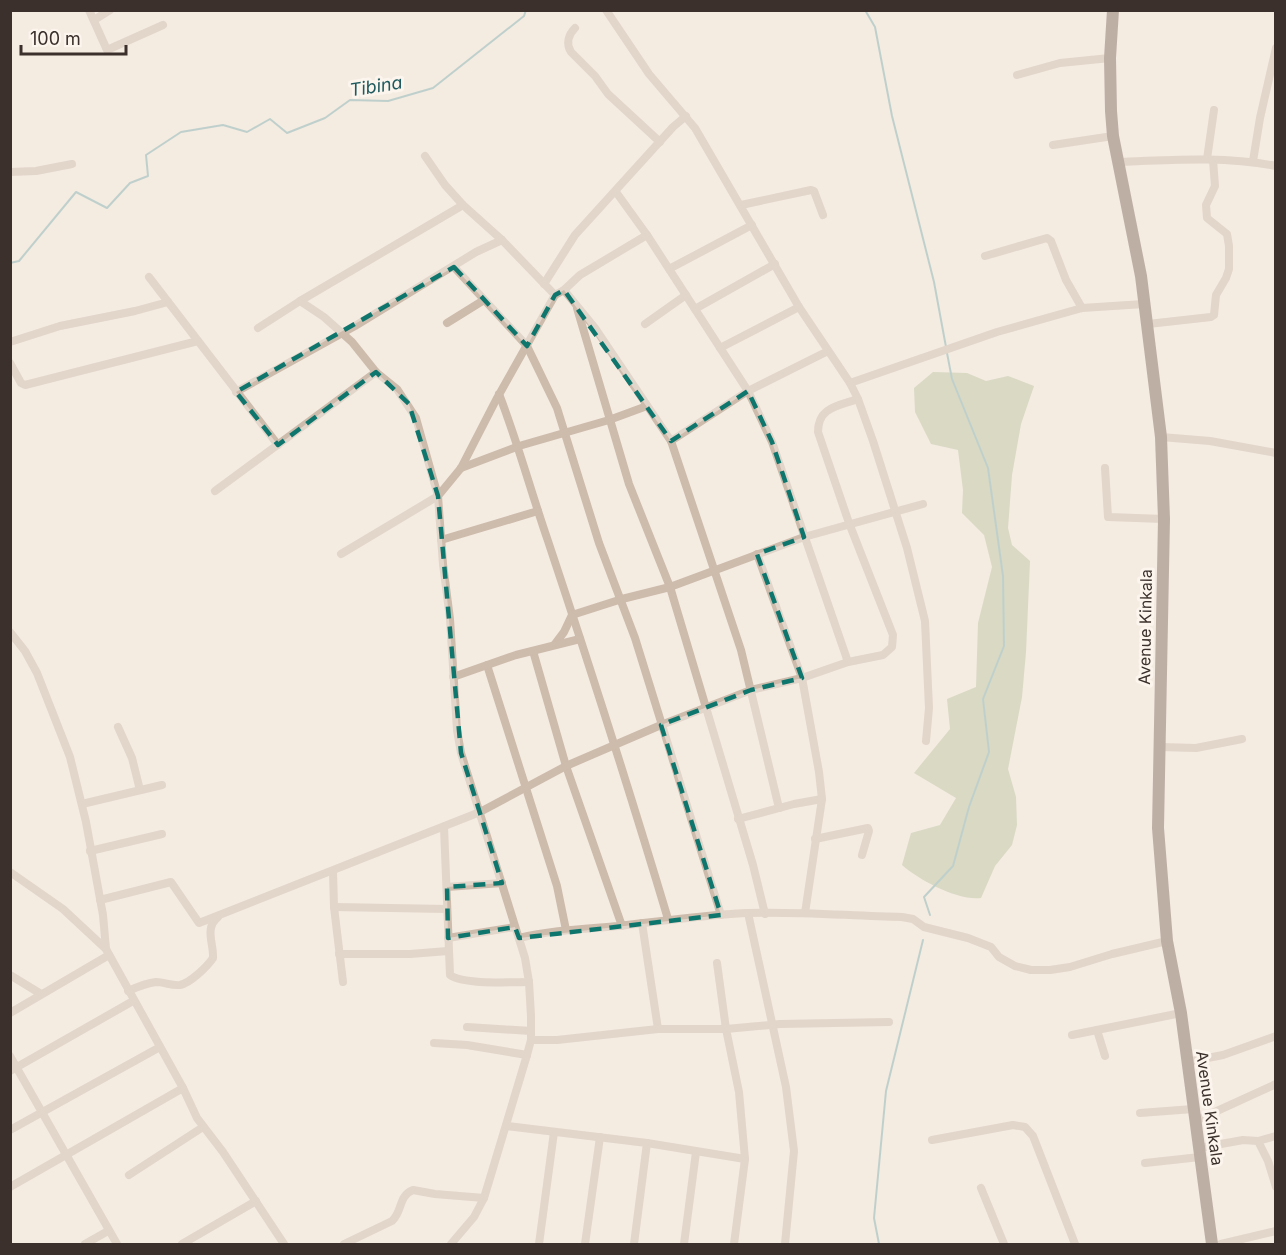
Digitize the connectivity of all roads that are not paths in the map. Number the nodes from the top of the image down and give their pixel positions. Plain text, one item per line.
1 (89, 10) edge
2 (110, 10) edge
3 (606, 10) edge
4 (1113, 10) edge
5 (94, 20) junction
6 (163, 25) dead end
7 (575, 28) dead end
8 (1275, 48) edge
9 (1110, 58) junction
10 (1017, 75) dead end
11 (1214, 110) dead end
12 (686, 116) junction
13 (1113, 136) junction
14 (660, 142) junction
15 (1053, 146) dead end
16 (425, 156) dead end
17 (1210, 160) junction
18 (1253, 161) junction
19 (1117, 162) junction
20 (72, 164) dead end
21 (1275, 166) edge
22 (10, 172) edge
23 (616, 192) junction
24 (462, 205) junction
25 (741, 205) junction
26 (823, 215) dead end
27 (752, 225) junction
28 (647, 235) junction
29 (502, 240) junction
30 (985, 256) dead end
31 (775, 264) junction
32 (454, 267) junction
33 (669, 269) junction
34 (149, 277) dead end
35 (544, 284) junction
36 (564, 290) junction
37 (555, 295) junction
38 (686, 295) junction
39 (484, 300) junction
40 (300, 301) junction
41 (168, 302) junction
42 (1144, 304) junction
43 (799, 307) junction
44 (578, 308) junction
45 (1082, 308) junction
46 (695, 309) junction
47 (447, 323) dead end
48 (645, 324) dead end
49 (1148, 324) junction
50 (258, 328) dead end
51 (340, 332) junction
52 (198, 341) junction
53 (10, 342) edge
54 (527, 346) junction
55 (720, 348) junction
56 (828, 351) junction
57 (10, 363) edge
58 (376, 372) junction
59 (850, 383) junction
60 (748, 391) junction
61 (236, 392) junction
62 (500, 394) junction
63 (858, 399) junction
64 (647, 406) junction
65 (609, 420) junction
66 (566, 434) junction
67 (1161, 437) junction
68 (671, 441) junction
69 (278, 445) junction
70 (519, 446) junction
71 (1275, 453) edge
72 (460, 468) junction
73 (1105, 468) dead end
74 (215, 491) dead end
75 (438, 496) junction
76 (923, 504) dead end
77 (538, 511) junction
78 (896, 512) junction
79 (1164, 519) junction
80 (849, 523) junction
81 (804, 537) junction
82 (441, 540) junction
83 (341, 554) dead end
84 (757, 554) junction
85 (715, 570) junction
86 (670, 587) junction
87 (621, 598) junction
88 (572, 615) junction
89 (10, 632) edge
90 (580, 639) junction
91 (555, 644) junction
92 (533, 651) junction
93 (848, 662) junction
94 (487, 665) junction
95 (453, 677) junction
96 (801, 678) junction
97 (751, 690) junction
98 (705, 708) junction
99 (661, 725) junction
100 (118, 727) dead end
101 (1242, 740) dead end
102 (926, 741) dead end
103 (614, 745) junction
104 (1160, 747) junction
105 (567, 766) junction
106 (162, 785) dead end
107 (526, 786) junction
108 (140, 790) junction
109 (822, 800) junction
110 (82, 804) junction
111 (779, 808) junction
112 (480, 812) junction
113 (738, 819) junction
114 (444, 827) junction
115 (162, 834) dead end
116 (815, 839) junction
117 (90, 851) junction
118 (862, 855) dead end
119 (333, 871) junction
120 (10, 872) edge
121 (502, 883) junction
122 (447, 887) junction
123 (100, 900) junction
124 (334, 907) junction
125 (447, 909) junction
126 (224, 913) junction
127 (748, 913) junction
128 (805, 913) junction
129 (765, 914) junction
130 (721, 915) junction
131 (668, 919) junction
132 (642, 923) junction
133 (622, 926) junction
134 (515, 927) junction
135 (566, 930) junction
136 (448, 938) junction
137 (519, 938) junction
138 (1167, 941) junction
139 (448, 951) junction
140 (107, 952) junction
141 (339, 954) junction
142 (717, 963) dead end
143 (10, 975) edge
144 (343, 982) dead end
145 (529, 982) junction
146 (128, 991) junction
147 (41, 994) junction
148 (134, 1000) junction
149 (10, 1013) edge
150 (1181, 1013) junction
151 (889, 1022) dead end
152 (773, 1024) junction
153 (467, 1027) dead end
154 (658, 1029) junction
155 (726, 1029) junction
156 (1097, 1030) junction
157 (531, 1031) junction
158 (1072, 1035) dead end
159 (1275, 1036) edge
160 (531, 1040) junction
161 (434, 1043) dead end
162 (160, 1047) junction
163 (527, 1055) junction
164 (10, 1056) edge
165 (1105, 1056) dead end
166 (1187, 1062) junction
167 (14, 1069) edge
168 (1275, 1084) edge
169 (183, 1088) junction
170 (43, 1113) junction
171 (1140, 1113) dead end
172 (1194, 1115) junction
173 (507, 1126) junction
174 (203, 1127) junction
175 (10, 1130) edge
176 (554, 1132) junction
177 (1275, 1136) edge
178 (600, 1137) junction
179 (932, 1140) dead end
180 (1258, 1141) junction
181 (647, 1143) junction
182 (696, 1152) junction
183 (1200, 1153) junction
184 (66, 1156) junction
185 (745, 1159) junction
186 (1145, 1163) dead end
187 (129, 1175) dead end
188 (10, 1187) edge
189 (1275, 1187) edge
190 (981, 1188) dead end
191 (484, 1198) junction
192 (256, 1201) junction
193 (108, 1231) junction
194 (1275, 1231) edge
195 (283, 1244) edge
196 (85, 1245) edge
197 (117, 1245) edge
198 (182, 1245) edge
199 (344, 1245) edge
200 (452, 1245) edge
201 (539, 1245) edge
202 (585, 1245) edge
203 (634, 1245) edge
204 (684, 1245) edge
205 (734, 1245) edge
206 (785, 1245) edge
207 (1004, 1245) edge
208 (1075, 1245) edge
209 (1212, 1245) edge
210 (1221, 1245) edge

1 - 5 street
2 - 5 street
3 - 12 street
4 - 9 main road, Avenue Kinkala
5 - 6 street
7 - 14 street
8 - 18 street
9 - 10 street
9 - 13 main road, Avenue Kinkala
11 - 17 street
12 - 14 street
12 - 25 street
13 - 15 street
13 - 19 main road, Avenue Kinkala
14 - 23 street
16 - 24 street
17 - 18 street
17 - 19 street
17 - 49 street
18 - 21 street
19 - 42 main road, Avenue Kinkala
20 - 22 street
23 - 28 street
23 - 35 street
24 - 29 street
24 - 40 street
25 - 26 street
25 - 27 street
27 - 31 street
27 - 33 street
28 - 33 street
28 - 36 street
29 - 32 street
29 - 35 street
30 - 45 street
31 - 43 street
31 - 46 street
32 - 39 street
32 - 51 street
33 - 38 street
34 - 41 street
35 - 37 street
36 - 37 street
36 - 44 street
37 - 54 street
38 - 46 street
38 - 48 street
39 - 47 street
39 - 54 street
40 - 50 street
40 - 51 street
41 - 52 street
41 - 53 street
42 - 45 street
42 - 49 main road, Avenue Kinkala
43 - 55 street
43 - 56 street
44 - 64 street
44 - 65 street
45 - 59 street
46 - 55 street
49 - 67 main road, Avenue Kinkala
51 - 58 street
51 - 61 street
52 - 57 street
52 - 61 street
54 - 62 street
54 - 66 street
55 - 60 street
56 - 59 street
56 - 60 street
58 - 69 street
58 - 75 street
59 - 63 street
60 - 68 street
60 - 81 street
61 - 69 street
62 - 70 street
62 - 72 street
63 - 78 street
63 - 80 street
64 - 65 street
64 - 68 street
65 - 66 street
65 - 86 street
66 - 70 street
66 - 87 street
67 - 71 street
67 - 79 main road, Avenue Kinkala
68 - 85 street
69 - 74 street
70 - 72 street
70 - 77 street
72 - 75 street
73 - 79 street
75 - 82 street
75 - 83 street
76 - 78 street
77 - 82 street
77 - 88 street
78 - 80 street
78 - 102 street
79 - 104 main road, Avenue Kinkala
80 - 81 street
80 - 93 street
81 - 84 street
81 - 93 street
82 - 95 street
84 - 85 street
84 - 96 street
85 - 86 street
85 - 97 street
86 - 87 street
86 - 98 street
87 - 88 street
87 - 99 street
88 - 90 street
88 - 91 street
89 - 110 street
90 - 91 street
90 - 103 street
91 - 92 street
92 - 94 street
92 - 105 street
93 - 96 street
94 - 95 street
94 - 107 street
95 - 112 street
96 - 97 street
96 - 109 street
97 - 98 street
97 - 111 street
98 - 99 street
98 - 113 street
99 - 103 street
99 - 130 street
100 - 108 street
101 - 104 street
103 - 105 street
103 - 131 street
104 - 138 main road, Avenue Kinkala
105 - 107 street
105 - 133 street
106 - 108 street
107 - 112 street
107 - 135 street
108 - 110 street
109 - 111 street
109 - 116 street
110 - 117 street
111 - 113 street
112 - 114 street
112 - 121 street
113 - 129 street
114 - 119 street
114 - 122 street
115 - 117 street
116 - 118 street
116 - 128 street
117 - 123 street
119 - 124 street
119 - 126 street
120 - 140 street
121 - 122 street
121 - 134 street
122 - 125 street
123 - 126 street
123 - 140 street
124 - 125 street
124 - 141 street
125 - 136 street
126 - 146 street
127 - 129 street
127 - 130 street
127 - 152 street
128 - 129 street
128 - 138 street
130 - 131 street
131 - 132 street
132 - 133 street
132 - 154 street
133 - 135 street
134 - 136 street
134 - 137 street
135 - 137 street
136 - 139 street
137 - 145 street
138 - 150 main road, Avenue Kinkala
139 - 141 street
139 - 145 street
140 - 146 street
140 - 147 street
141 - 144 street
142 - 155 street
143 - 147 street
145 - 157 street
146 - 148 street
147 - 149 street
148 - 162 street
148 - 167 street
150 - 156 street
150 - 166 main road, Avenue Kinkala
151 - 152 street
152 - 155 street
152 - 206 street
153 - 157 street
154 - 155 street
154 - 160 street
155 - 185 street
156 - 158 street
156 - 165 street
157 - 160 street
159 - 166 street
160 - 163 street
161 - 163 street
162 - 169 street
162 - 170 street
163 - 173 street
164 - 167 street
166 - 172 main road, Avenue Kinkala
167 - 170 street
168 - 172 street
169 - 174 street
169 - 184 street
170 - 175 street
170 - 184 street
171 - 172 street
172 - 183 main road, Avenue Kinkala
173 - 176 street
173 - 191 street
174 - 187 street
174 - 192 street
176 - 178 street
176 - 201 street
177 - 180 street
178 - 181 street
178 - 202 street
179 - 208 street
180 - 183 street
180 - 189 street
181 - 182 street
181 - 203 street
182 - 185 street
182 - 204 street
183 - 186 street
183 - 209 main road, Avenue Kinkala
184 - 188 street
184 - 193 street
185 - 205 street
190 - 207 street
191 - 199 street
191 - 200 street
192 - 195 street
192 - 198 street
193 - 196 street
193 - 197 street
194 - 210 street

